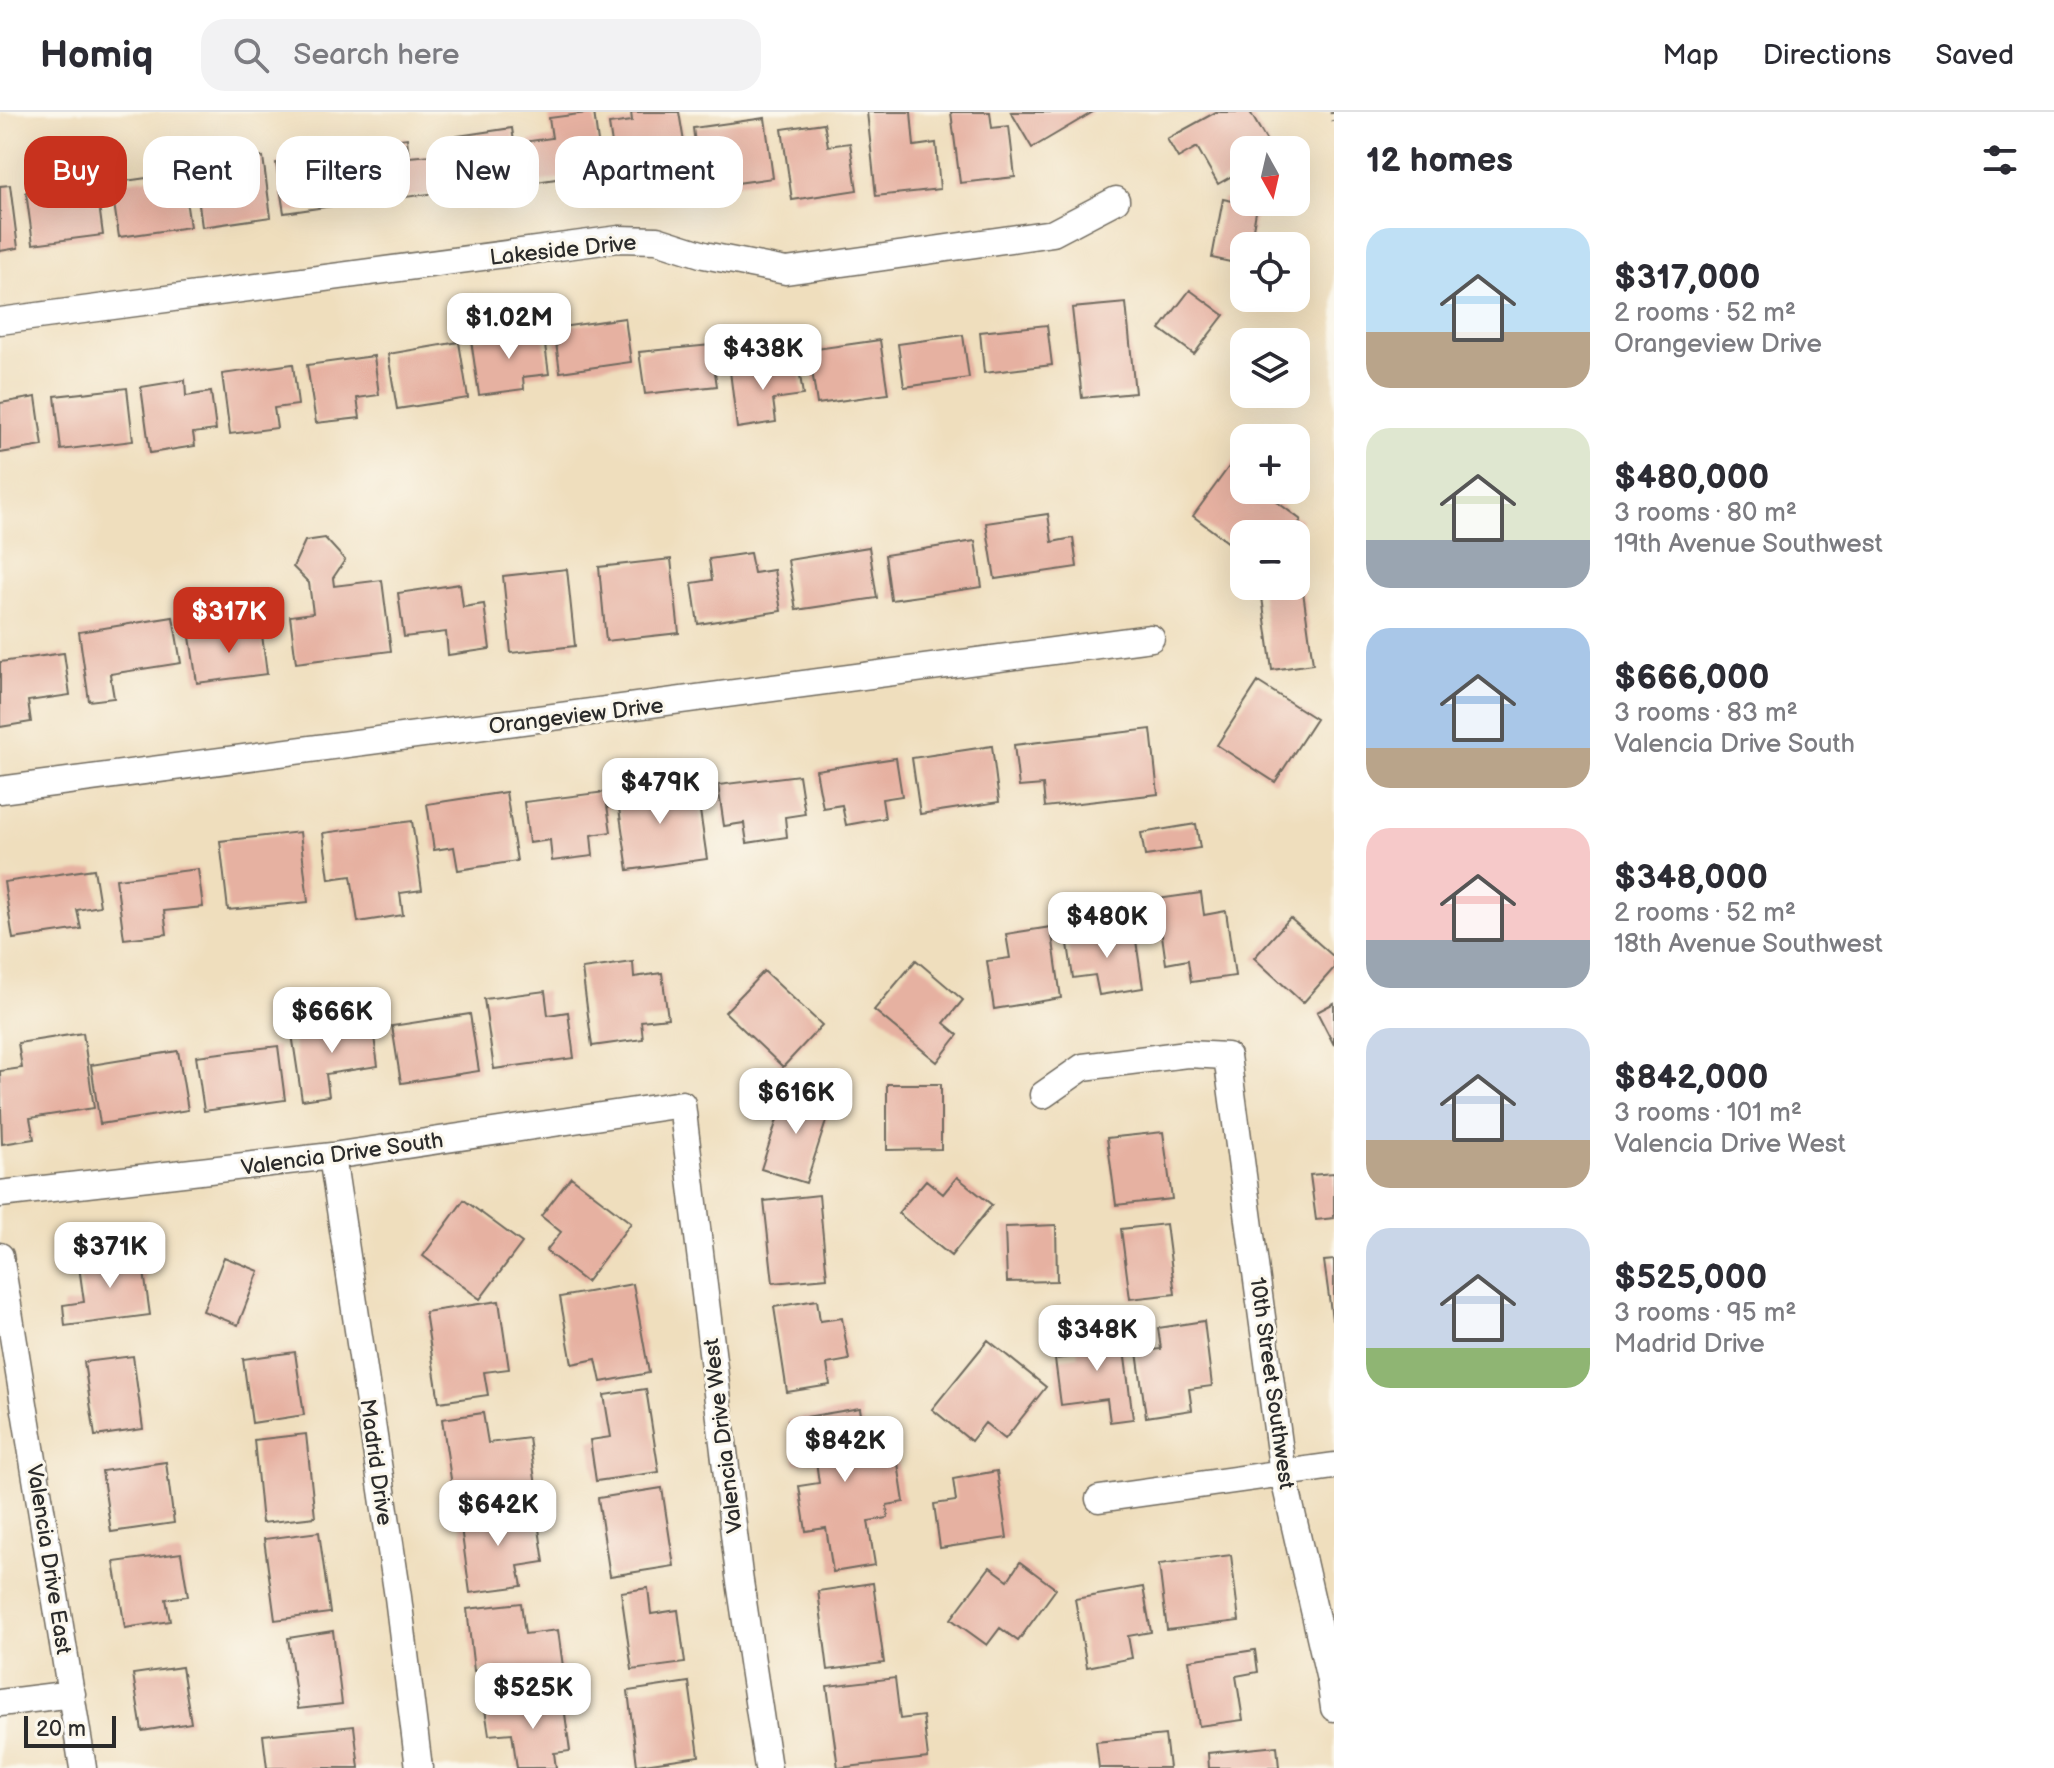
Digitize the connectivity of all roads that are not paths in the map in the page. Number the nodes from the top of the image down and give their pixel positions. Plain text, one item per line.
1 (1116, 200) dead end
2 (0, 321) edge
3 (1151, 638) dead end
4 (0, 790) edge
5 (1043, 1095) dead end
6 (682, 1104) joint
7 (332, 1156) junction
8 (0, 1194) edge
9 (0, 1256) edge
10 (1334, 1466) edge
11 (1283, 1474) junction
12 (1099, 1499) dead end
13 (72, 1694) junction
14 (0, 1703) edge
15 (1334, 1708) edge
16 (83, 1768) edge
17 (419, 1768) edge
18 (768, 1768) edge

1 - 2 street, Lakeside Drive
3 - 4 street, Orangeview Drive
5 - 11 street, 10th Street Southwest
6 - 7 street, Valencia Drive South
6 - 18 street, Valencia Drive West
7 - 8 street, Valencia Drive South
7 - 17 street, Madrid Drive
9 - 13 street, Valencia Drive East
10 - 11 street
11 - 12 street
11 - 15 street, 10th Street Southwest
13 - 14 street
13 - 16 street, Valencia Drive East

